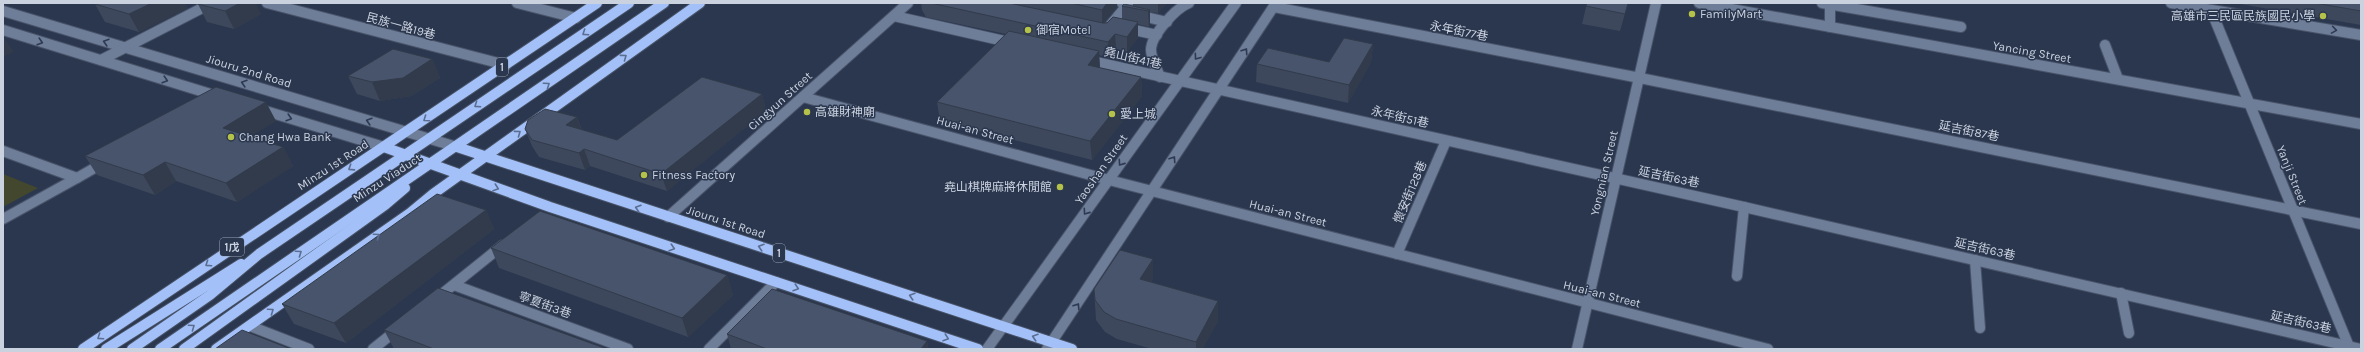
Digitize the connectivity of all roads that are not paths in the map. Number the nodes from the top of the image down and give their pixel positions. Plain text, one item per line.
1 (212, 3) edge
2 (267, 3) edge
3 (517, 3) edge
4 (597, 3) edge
5 (629, 3) edge
6 (664, 3) edge
7 (700, 3) edge
8 (908, 3) edge
9 (1189, 3) edge
10 (1236, 3) edge
11 (1656, 3) edge
12 (1699, 3) edge
13 (2171, 3) edge
14 (1826, 4) edge
15 (1275, 5) edge
16 (1122, 7) edge
17 (2211, 10) junction
18 (3, 11) edge
19 (894, 16) junction
20 (576, 18) junction
21 (1167, 22) junction
22 (1111, 25) junction
23 (1830, 27) junction
24 (1962, 27) dead end
25 (3, 30) edge
26 (1098, 30) edge
27 (1157, 35) junction
28 (2361, 35) edge
29 (1023, 45) edge
30 (2105, 45) dead end
31 (125, 48) junction
32 (1076, 58) edge
33 (101, 60) junction
34 (506, 65) junction
35 (1160, 77) junction
36 (1640, 78) junction
37 (2118, 80) junction
38 (1180, 81) junction
39 (1219, 89) junction
40 (803, 97) junction
41 (2249, 103) junction
42 (248, 105) edge
43 (212, 106) edge
44 (2361, 124) edge
45 (406, 132) junction
46 (428, 139) junction
47 (1446, 141) junction
48 (384, 147) junction
49 (457, 147) junction
50 (3, 151) edge
51 (406, 154) junction
52 (118, 156) edge
53 (487, 156) junction
54 (432, 164) junction
55 (459, 175) junction
56 (77, 178) junction
57 (1615, 178) junction
58 (1109, 180) junction
59 (1151, 191) junction
60 (1744, 206) junction
61 (550, 207) junction
62 (2292, 210) junction
63 (538, 217) edge
64 (668, 217) junction
65 (3, 219) edge
66 (2361, 224) edge
67 (514, 236) edge
68 (259, 254) junction
69 (1397, 254) junction
70 (1975, 260) junction
71 (1737, 276) dead end
72 (776, 282) junction
73 (454, 285) junction
74 (2121, 293) junction
75 (1587, 304) junction
76 (429, 305) edge
77 (404, 324) edge
78 (250, 326) junction
79 (1004, 328) junction
80 (1980, 328) dead end
81 (2129, 333) dead end
82 (1049, 346) edge
83 (2349, 348) edge
84 (82, 349) edge
85 (106, 349) edge
86 (132, 349) edge
87 (160, 349) edge
88 (184, 349) edge
89 (216, 349) edge
90 (310, 349) edge
91 (373, 349) edge
92 (628, 349) edge
93 (709, 349) edge
94 (978, 349) edge
95 (987, 349) edge
96 (1072, 349) edge
97 (1577, 349) edge
98 (1768, 349) edge
99 (2361, 349) edge

1 - 31 street
2 - 34 street, 民族一路19巷
3 - 20 street
4 - 20 main road, Minzu 1st Road / 1
5 -> 46 main road, 1
49 -> 6 main road
53 -> 7 main road
8 - 19 street, Cingyun Street
9 - 21 street
10 -> 38 street, Yaoshan Street
11 - 36 street, Yongnian Street
12 - 23 street, Yancing Street
13 - 17 street
14 - 23 street
14 - 24 street
15 - 36 street, 永年街77巷
39 -> 15 street
16 - 21 street
16 - 22 street
17 -> 28 street
17 - 41 street, Yanji Street
31 -> 18 street, Jiouru 2nd Road
19 - 29 street
19 - 40 street, Cingyun Street
20 - 34 main road, Minzu 1st Road / 1
21 - 27 street
22 - 26 street
22 - 27 street
23 - 37 street, Yancing Street
25 -> 33 street
27 - 35 street
30 - 37 street
31 - 33 street
45 -> 31 street, Jiouru 2nd Road
32 - 35 street, 堯山街41巷
33 -> 43 street
34 -> 45 main road, Minzu 1st Road / 1
35 - 38 street, 堯山街41巷
36 - 57 street, Yongnian Street
36 - 62 street, 延吉街87巷
37 - 41 street, Yancing Street
38 - 39 street, 永年街51巷
38 -> 58 street, Yaoshan Street
39 - 47 street, 永年街51巷
59 -> 39 street
40 - 58 street, Huai-an Street
40 - 64 street, Cingyun Street
41 - 44 street, Yancing Street
41 - 62 street, Yanji Street
42 -> 48 street
45 - 46 street, Jiouru 2nd Road
45 - 48 main road, Minzu 1st Road / 1
46 - 49 street, Jiouru 2nd Road
46 - 51 main road, 1
47 - 57 street, 永年街51巷
47 - 69 street, 懷安街128巷
48 - 51 main road, 1
48 -> 84 main road, Minzu 1st Road / 1戊
49 - 53 main road, Jiouru 2nd Road / 1
49 - 54 main road
50 - 56 street
51 - 54 main road, 1
51 - 68 main road, Minzu Viaduct / 1戊
52 - 56 street
53 - 55 main road
64 -> 53 main road, Jiouru 1st Road / 1
54 - 55 main road, 1
87 -> 54 main road, Minzu Viaduct
54 - 88 main road, Minzu Viaduct
55 -> 61 main road, 1
78 -> 55 main road
56 - 65 street
57 - 60 street, 延吉街63巷
57 - 75 street, Yongnian Street
58 - 59 street, Huai-an Street
58 -> 79 street, Yaoshan Street
59 - 69 street, Huai-an Street
82 -> 59 street
60 - 70 street, 延吉街63巷
60 - 71 street
61 - 63 street
61 -> 72 main road, 1
62 - 66 street, 延吉街87巷
62 - 83 street, Yanji Street
79 -> 64 main road, Jiouru 1st Road / 1
67 - 73 street
68 - 85 main road, Minzu Viaduct / 1戊
68 - 86 main road, Minzu Viaduct
69 - 75 street, Huai-an Street
70 - 74 street, 延吉街63巷
70 - 80 street
72 - 93 street
72 -> 94 main road, 1
73 - 76 street
73 - 92 street, 寧夏街3巷
74 - 81 street
74 - 83 street, 延吉街63巷
75 - 97 street, Yongnian Street
75 - 98 street, Huai-an Street
77 - 91 street
78 - 89 main road
78 - 90 street
82 -> 79 main road, Jiouru 1st Road / 1
79 - 95 street, Yaoshan Street
82 - 96 main road, Jiouru 1st Road / 1
83 - 99 street, 延吉街63巷

